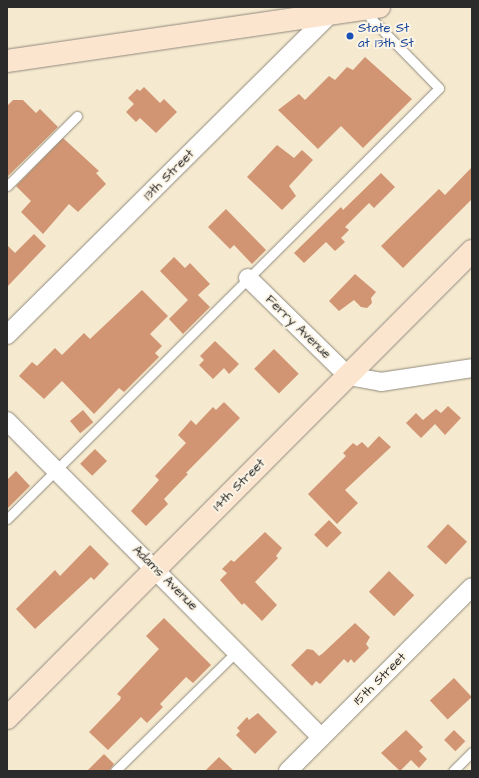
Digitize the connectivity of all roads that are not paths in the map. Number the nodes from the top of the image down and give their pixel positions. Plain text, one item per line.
1 (370, 8) edge
2 (330, 14) junction
3 (13, 62) edge
4 (77, 116) dead end
5 (7, 186) edge
6 (472, 251) edge
7 (248, 278) junction
8 (7, 335) edge
9 (472, 368) edge
10 (348, 376) junction
11 (7, 421) edge
12 (56, 470) junction
13 (7, 519) edge
14 (155, 569) junction
15 (472, 587) edge
16 (237, 651) junction
17 (7, 718) edge
18 (322, 737) junction
19 (472, 752) edge
20 (115, 771) edge
21 (288, 771) edge
22 (453, 771) edge

1 - 2 street
1 - 7 lane
2 - 3 street
2 - 8 street, 13th Street
4 - 5 lane
6 - 10 street, 14th Street
7 - 10 street, Ferry Avenue
7 - 12 lane
9 - 10 street
10 - 14 street, 14th Street
11 - 12 street, Adams Avenue
12 - 13 lane
12 - 14 street, Adams Avenue
14 - 16 street, Adams Avenue
14 - 17 street, 14th Street
15 - 18 street, 15th Street
16 - 18 street, Adams Avenue
16 - 20 lane
18 - 21 street, 15th Street
19 - 22 lane

